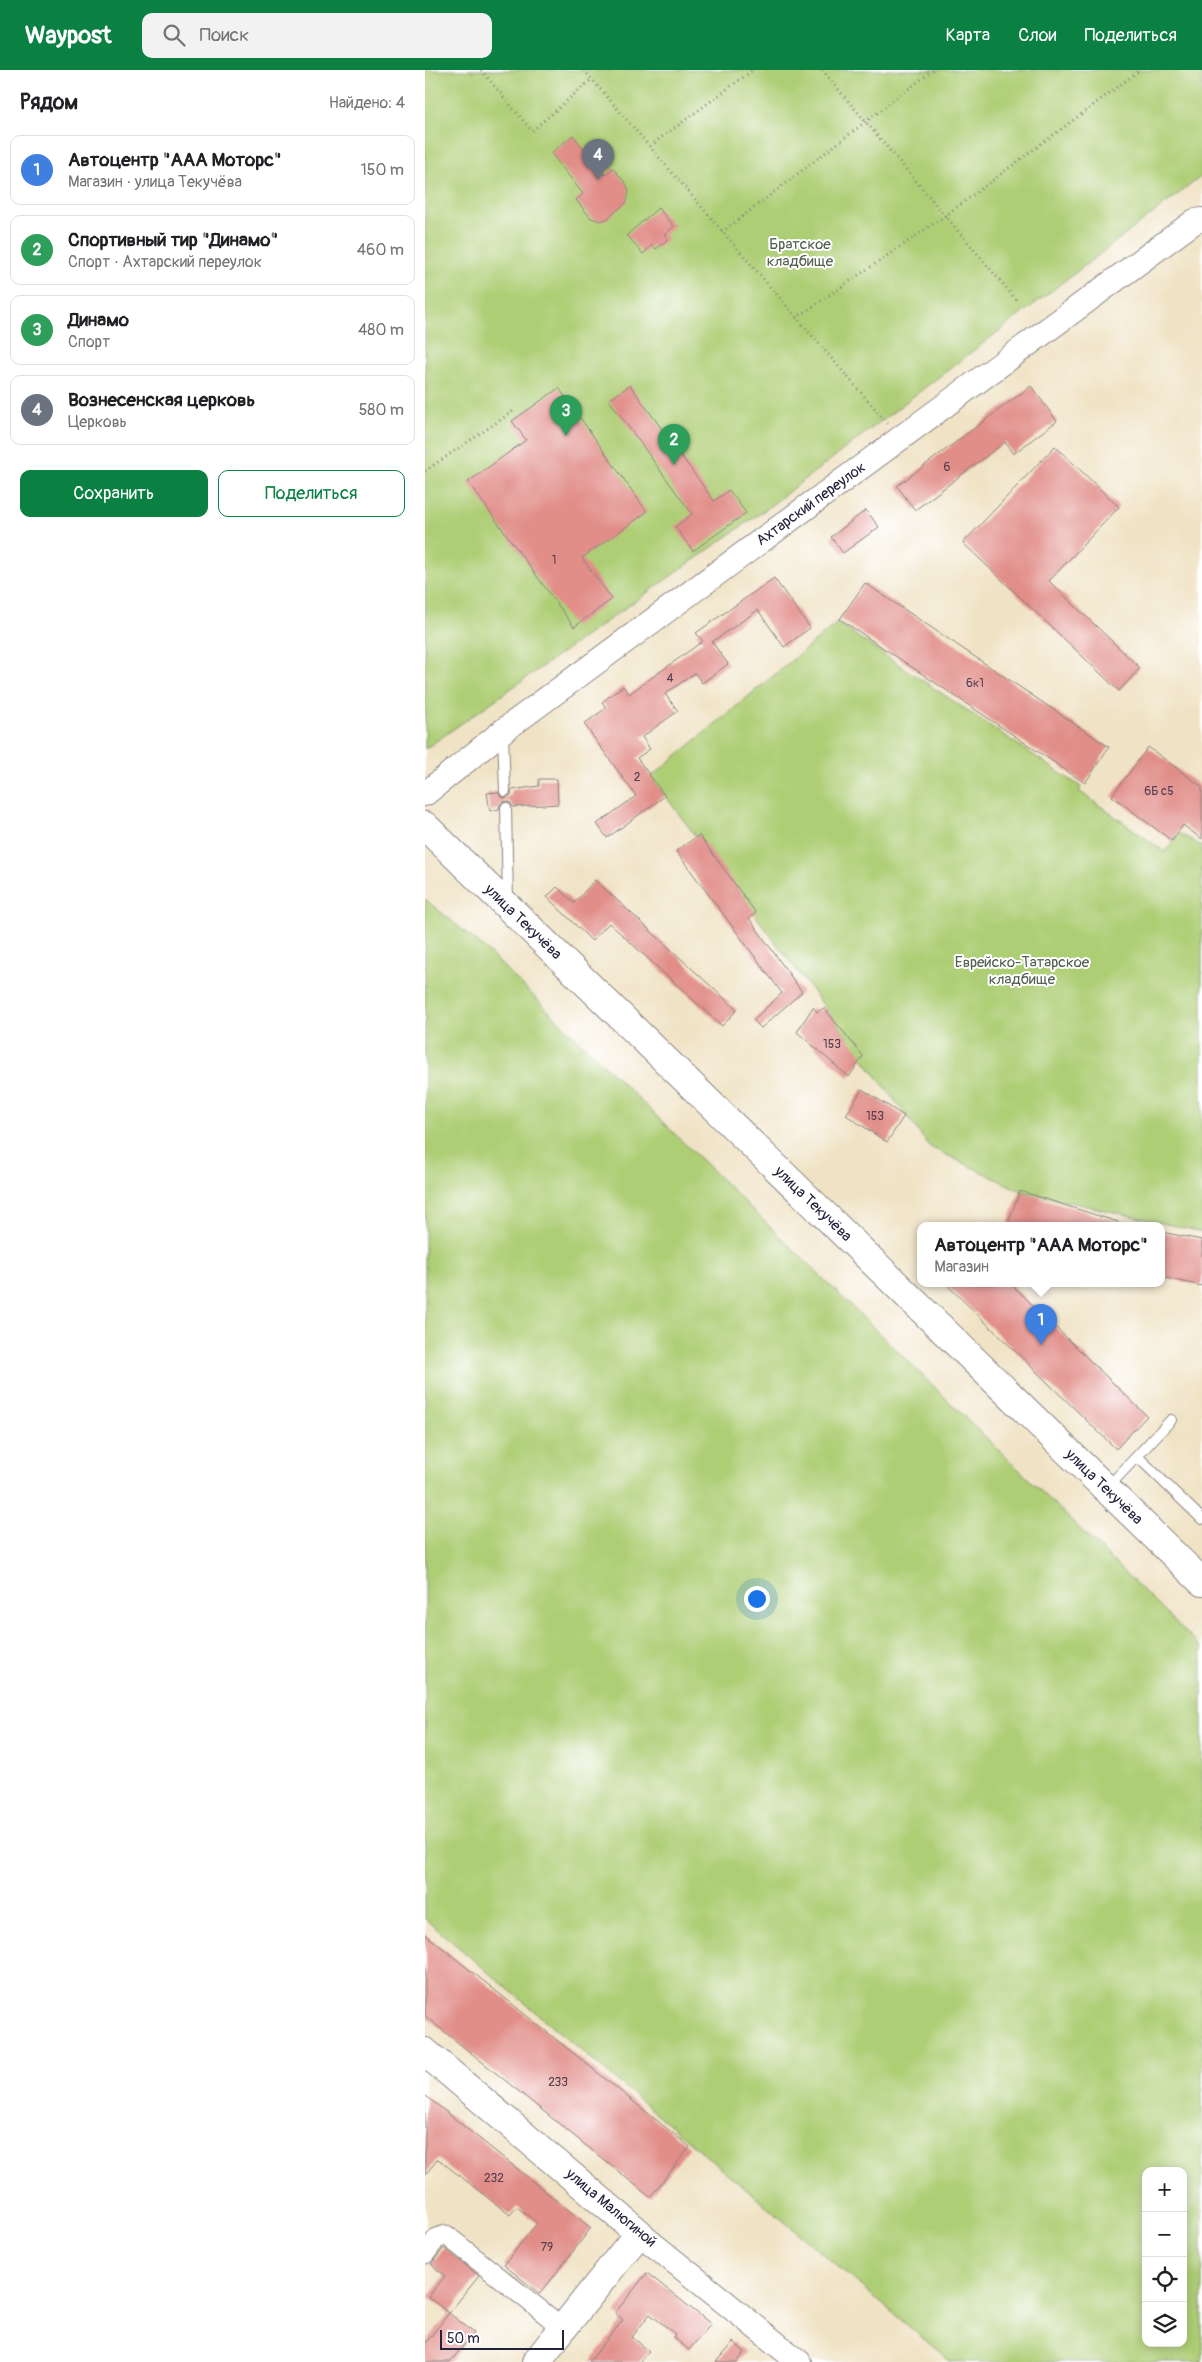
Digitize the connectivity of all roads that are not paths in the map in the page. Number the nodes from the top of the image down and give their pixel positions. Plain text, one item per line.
1 (1202, 219) edge
2 (503, 731) junction
3 (505, 791) dead end
4 (425, 794) edge
5 (506, 808) dead end
6 (425, 826) edge
7 (508, 907) junction
8 (1171, 1420) dead end
9 (1137, 1456) junction
10 (1106, 1489) junction
11 (1202, 1519) edge
12 (1202, 1582) edge
13 (425, 2052) edge
14 (639, 2233) junction
15 (425, 2254) edge
16 (563, 2328) junction
17 (535, 2362) edge
18 (799, 2362) edge

1 - 2 street, Ахтарский переулок
2 - 3 lane
2 - 4 street, Ахтарский переулок
5 - 7 lane
6 - 7 main road, улица Текучёва
7 - 10 main road, улица Текучёва
8 - 9 lane
9 - 10 lane
9 - 11 lane
10 - 12 main road, улица Текучёва
13 - 14 main road, улица Малюгиной
14 - 16 main road
14 - 18 street, улица Малюгиной
15 - 16 street
16 - 17 main road

